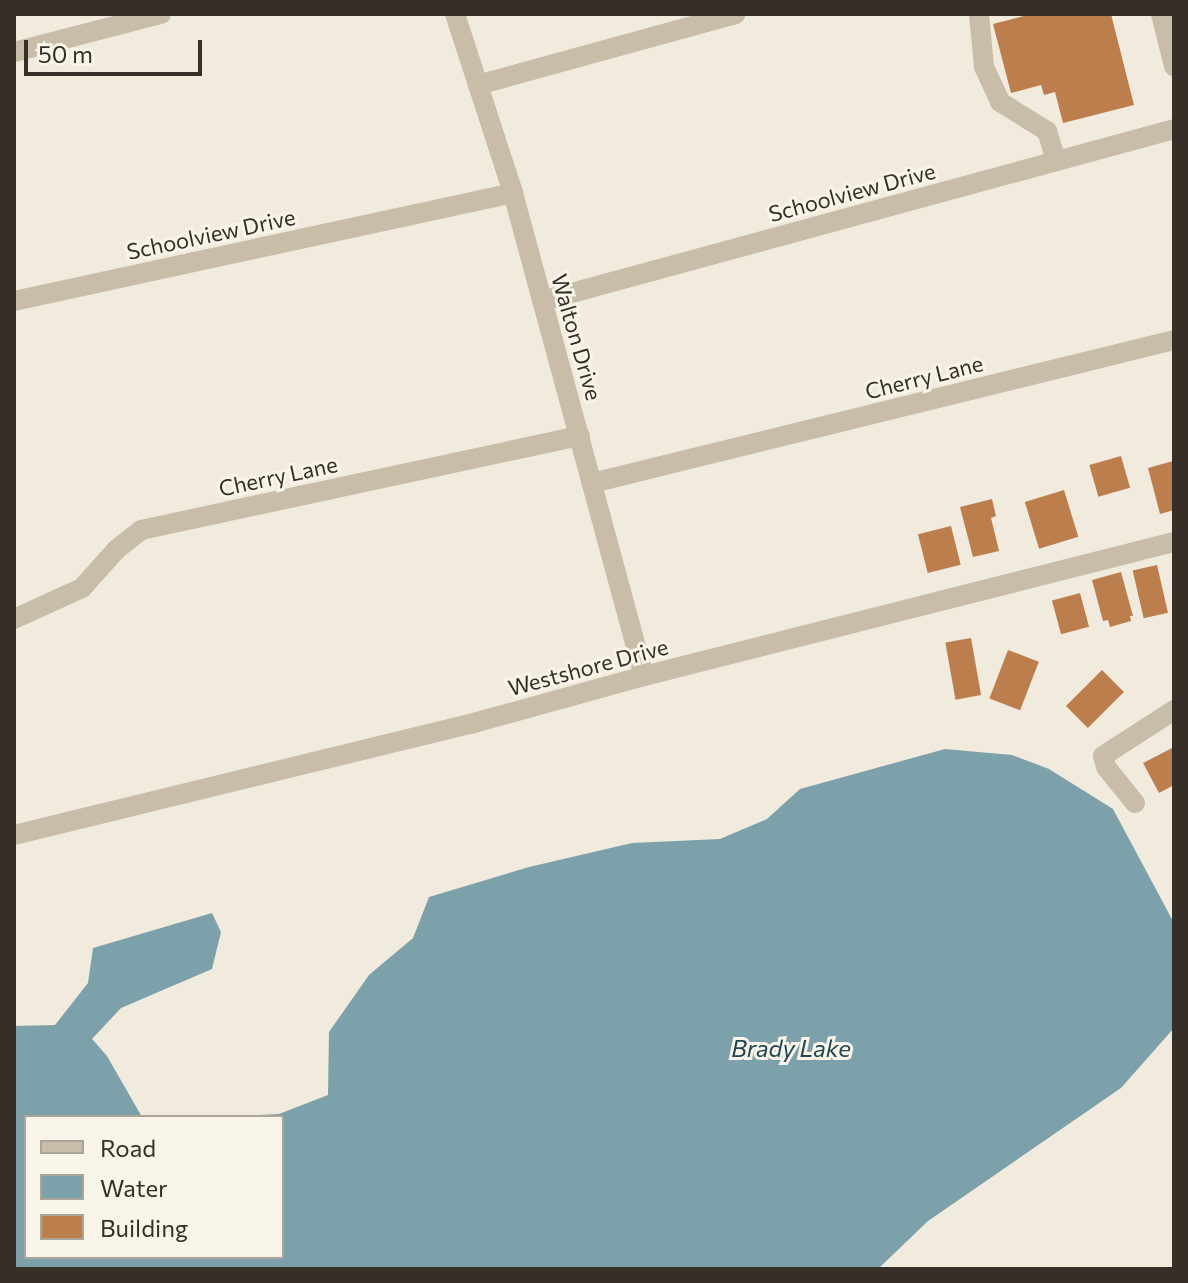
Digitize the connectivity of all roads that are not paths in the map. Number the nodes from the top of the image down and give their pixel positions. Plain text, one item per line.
1 (161, 14) edge
2 (455, 14) edge
3 (735, 14) edge
4 (979, 14) edge
5 (1161, 14) edge
6 (14, 52) edge
7 (1174, 66) edge
8 (478, 85) junction
9 (1174, 129) edge
10 (1056, 161) junction
11 (513, 193) junction
12 (14, 301) edge
13 (542, 301) junction
14 (1174, 340) edge
15 (580, 436) junction
16 (592, 483) junction
17 (1174, 542) edge
18 (14, 619) edge
19 (644, 676) junction
20 (1174, 710) edge
21 (1135, 803) dead end
22 (14, 835) edge

1 - 6 street
2 - 8 street, Walton Drive
3 - 8 street
4 - 10 street
5 - 7 street
8 - 11 street, Walton Drive
9 - 10 street, Schoolview Drive
10 - 13 street, Schoolview Drive
11 - 12 street, Schoolview Drive
11 - 13 street, Walton Drive
13 - 15 street, Walton Drive
14 - 16 street, Cherry Lane
15 - 16 street, Walton Drive
15 - 18 street, Cherry Lane
16 - 19 street, Walton Drive
17 - 19 street, Westshore Drive
19 - 22 street, Westshore Drive
20 - 21 street

